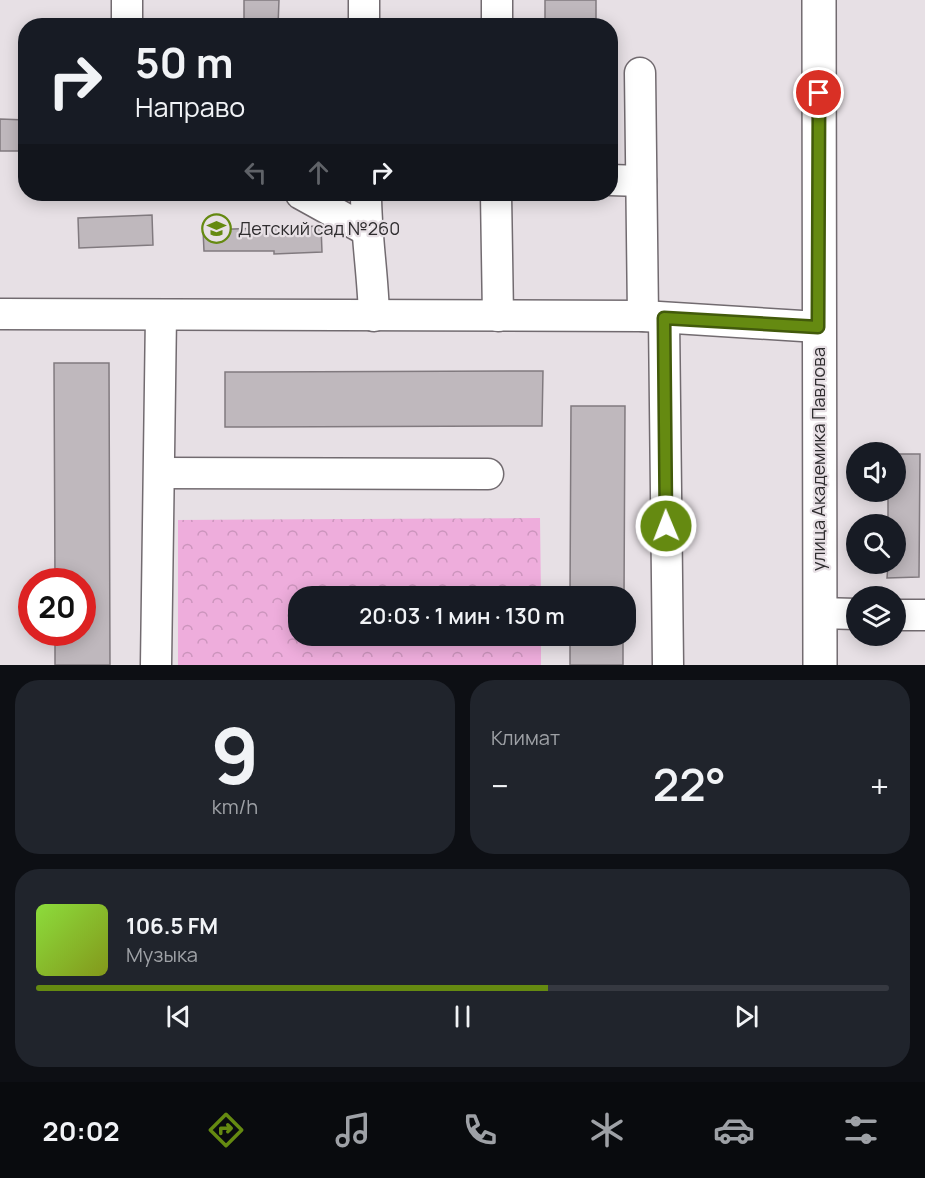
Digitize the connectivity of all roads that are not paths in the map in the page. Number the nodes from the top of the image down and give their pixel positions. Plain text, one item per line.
1 (127, 0) edge
2 (364, 0) edge
3 (497, 0) edge
4 (819, 0) edge
5 (127, 18) edge
6 (364, 18) edge
7 (497, 18) edge
8 (640, 73) dead end
9 (618, 180) edge
10 (641, 181) junction
11 (314, 201) edge
12 (366, 201) edge
13 (496, 201) edge
14 (366, 230) junction
15 (0, 314) edge
16 (161, 315) junction
17 (374, 316) junction
18 (498, 316) junction
19 (654, 317) junction
20 (818, 327) junction
21 (160, 473) junction
22 (488, 474) dead end
23 (819, 613) junction
24 (846, 614) edge
25 (906, 615) edge
26 (925, 615) edge
27 (156, 665) edge
28 (668, 665) edge
29 (820, 665) edge

1 - 5 lane
2 - 6 lane
3 - 7 lane
4 - 20 main road, улица Академика Павлова
8 - 10 lane
9 - 10 lane
10 - 19 lane
11 - 14 lane
12 - 14 lane
13 - 18 lane
14 - 17 lane
15 - 16 lane
16 - 17 lane
16 - 21 lane
17 - 18 lane
18 - 19 lane
19 - 20 lane
19 - 28 lane
20 - 23 main road, улица Академика Павлова
21 - 22 lane
21 - 27 lane
23 - 24 lane
23 - 29 main road, улица Академика Павлова
25 - 26 lane

